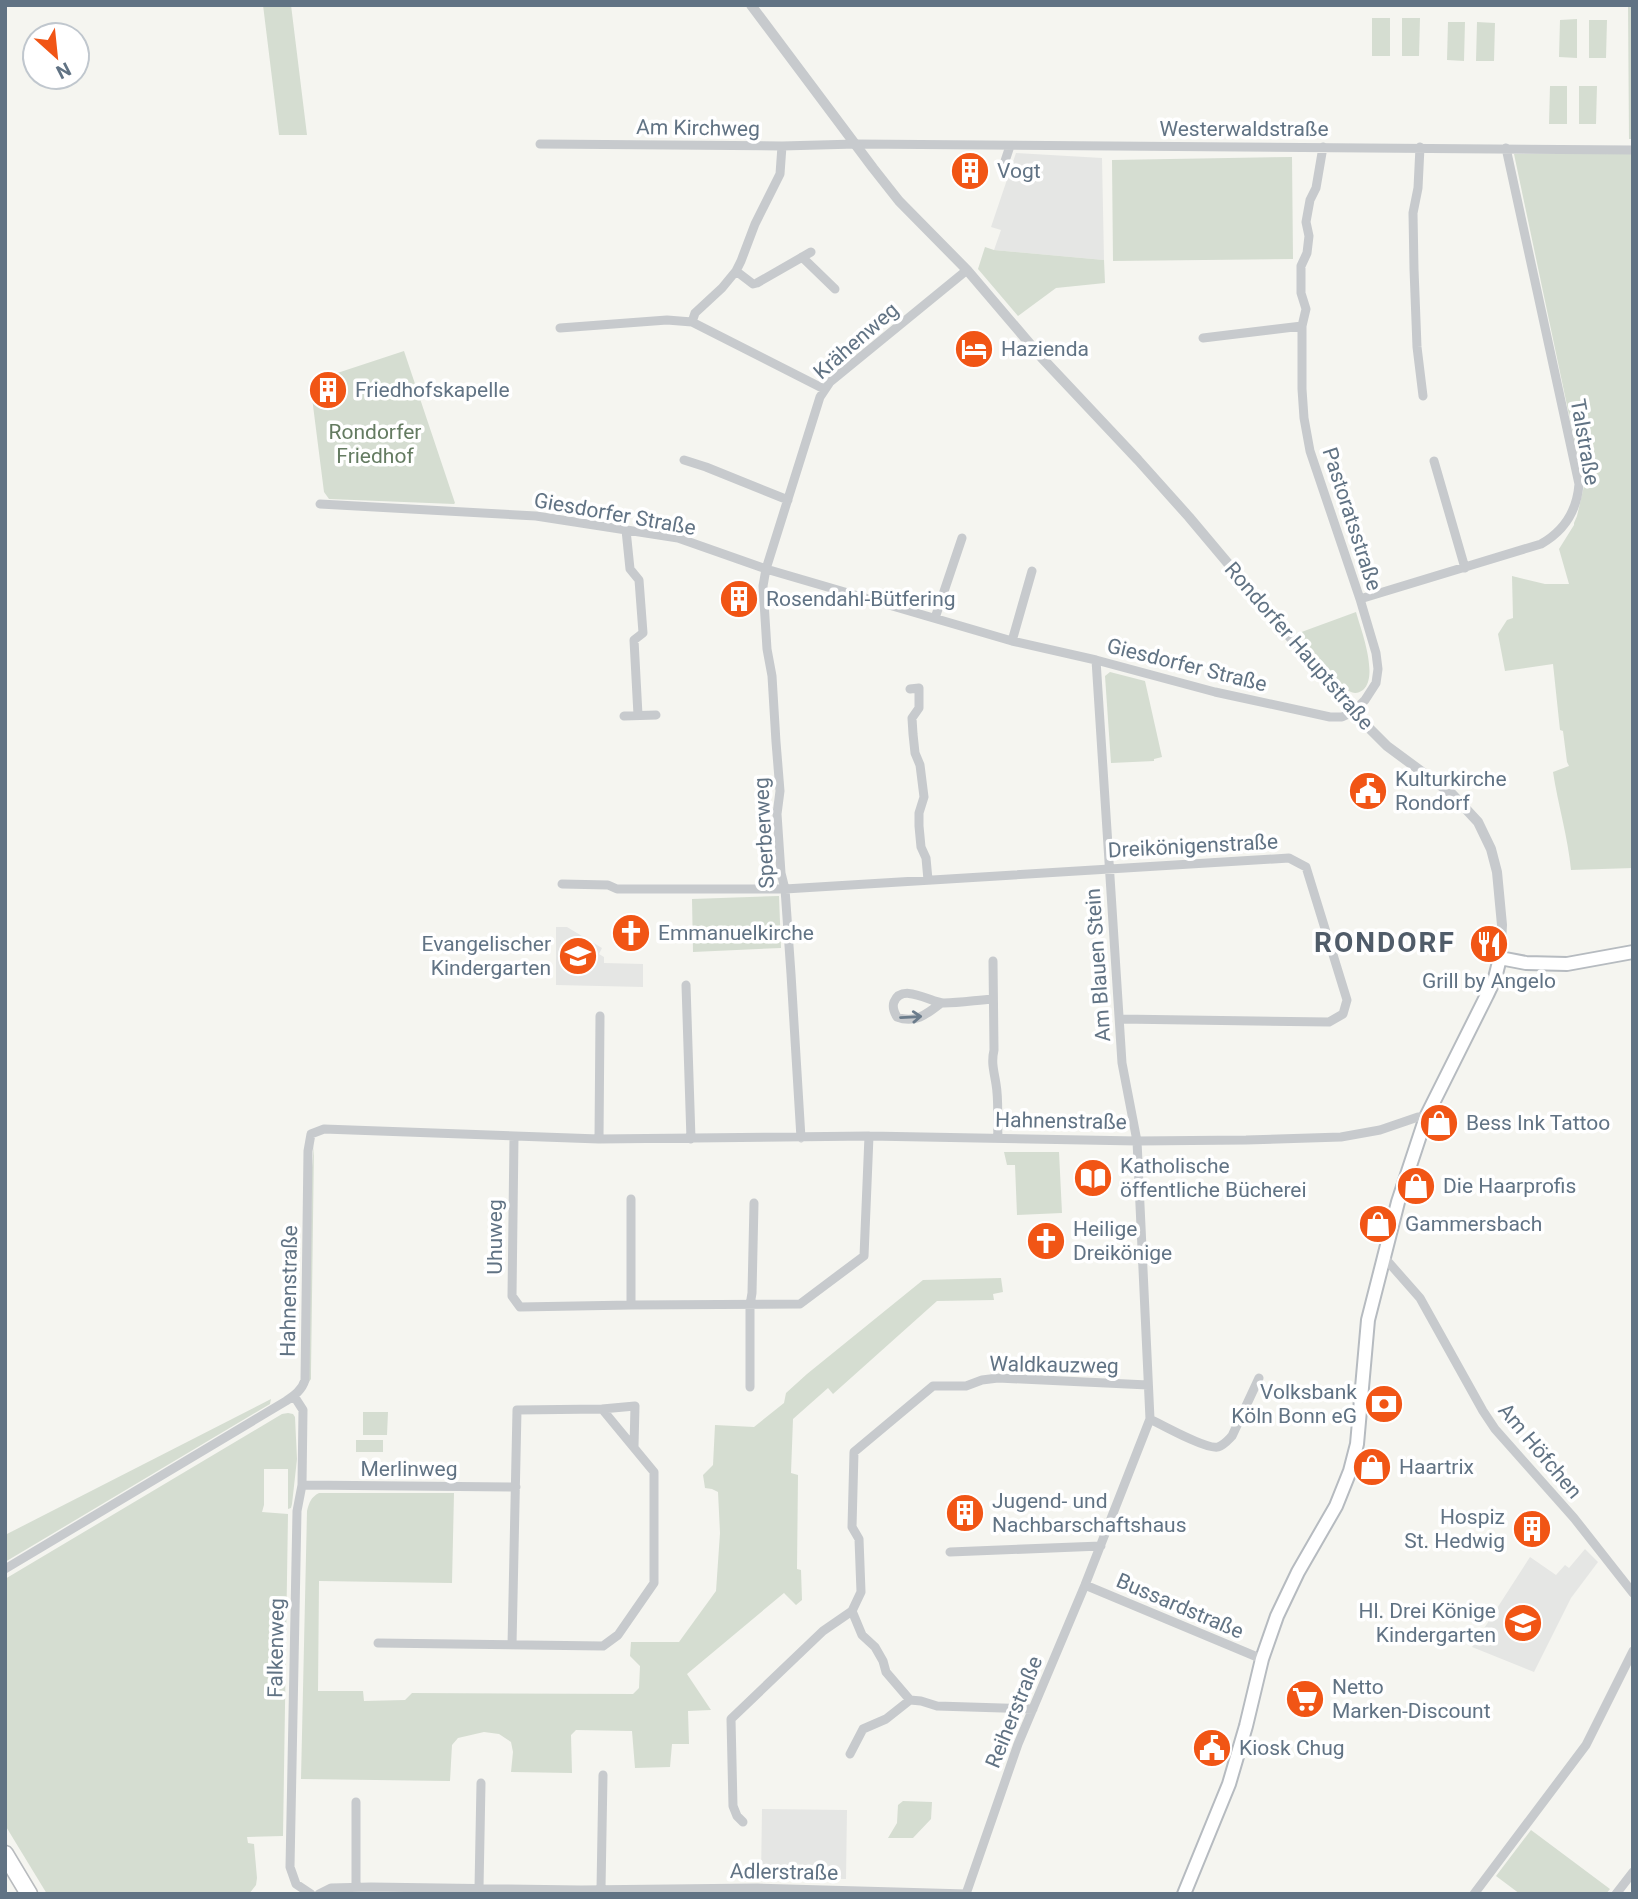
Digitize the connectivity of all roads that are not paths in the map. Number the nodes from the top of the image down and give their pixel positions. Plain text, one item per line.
1 (751, 5) edge
2 (540, 144) dead end
3 (856, 144) junction
4 (782, 146) junction
5 (1010, 146) junction
6 (1323, 147) junction
7 (1420, 147) junction
8 (1506, 148) junction
9 (1633, 149) edge
10 (1005, 161) dead end
11 (967, 270) junction
12 (736, 271) junction
13 (835, 289) dead end
14 (692, 322) junction
15 (1302, 326) junction
16 (560, 328) dead end
17 (1203, 338) dead end
18 (824, 389) junction
19 (1423, 396) dead end
20 (684, 460) dead end
21 (1434, 461) dead end
22 (788, 500) junction
23 (320, 504) dead end
24 (626, 530) junction
25 (962, 538) dead end
26 (1465, 568) junction
27 (766, 569) junction
28 (1032, 571) dead end
29 (1360, 598) junction
30 (935, 618) junction
31 (1012, 641) junction
32 (1096, 660) junction
33 (910, 689) dead end
34 (1353, 712) junction
35 (638, 715) junction
36 (656, 715) dead end
37 (624, 716) dead end
38 (1109, 869) junction
39 (928, 880) junction
40 (562, 884) dead end
41 (785, 889) junction
42 (1633, 952) edge
43 (1500, 958) junction
44 (993, 961) dead end
45 (686, 985) dead end
46 (993, 999) junction
47 (941, 1003) junction
48 (600, 1016) dead end
49 (1120, 1019) junction
50 (1426, 1117) junction
51 (869, 1136) junction
52 (514, 1137) junction
53 (998, 1137) junction
54 (801, 1138) junction
55 (599, 1139) junction
56 (691, 1139) junction
57 (1137, 1141) junction
58 (631, 1199) dead end
59 (754, 1203) dead end
60 (1383, 1256) junction
61 (631, 1305) junction
62 (750, 1305) junction
63 (1258, 1378) dead end
64 (1148, 1385) junction
65 (750, 1387) dead end
66 (293, 1396) junction
67 (602, 1409) junction
68 (1150, 1419) junction
69 (634, 1446) junction
70 (302, 1485) junction
71 (516, 1487) junction
72 (1101, 1546) junction
73 (950, 1552) dead end
74 (5, 1569) edge
75 (1086, 1585) junction
76 (1633, 1593) edge
77 (852, 1611) junction
78 (378, 1643) dead end
79 (512, 1646) junction
80 (1633, 1651) edge
81 (1262, 1659) junction
82 (910, 1700) junction
83 (1033, 1709) junction
84 (850, 1754) dead end
85 (603, 1775) dead end
86 (481, 1783) dead end
87 (356, 1802) dead end
88 (743, 1822) dead end
89 (5, 1854) edge
90 (1633, 1872) edge
91 (356, 1887) junction
92 (479, 1888) junction
93 (601, 1889) junction
94 (29, 1894) edge
95 (311, 1894) edge
96 (319, 1894) edge
97 (967, 1894) edge
98 (1184, 1894) edge
99 (1474, 1894) edge
100 (1616, 1894) edge

1 - 3 street, Rondorfer Hauptstraße
2 - 4 street, Am Kirchweg
3 - 4 street, Am Kirchweg
3 - 5 street, Westerwaldstraße
3 - 11 street, Rondorfer Hauptstraße
4 - 12 street
5 - 6 street, Westerwaldstraße
5 - 10 street
6 - 7 street, Westerwaldstraße
6 - 15 street, Pastoratsstraße
7 - 8 street, Westerwaldstraße
7 - 19 street
8 - 9 street, Westerwaldstraße
8 - 26 street, Talstraße
11 - 18 street, Krähenweg
11 - 34 street, Rondorfer Hauptstraße
12 - 13 street
12 - 14 street
14 - 16 street
14 - 18 street
15 - 17 street
15 - 29 street, Pastoratsstraße
18 - 22 street, Krähenweg
20 - 22 street
21 - 26 street
22 - 27 street, Krähenweg
23 - 24 street, Giesdorfer Straße
24 - 27 street, Giesdorfer Straße
24 - 35 street
25 - 30 street
26 - 29 street, Talstraße
27 - 30 street, Giesdorfer Straße
27 - 41 street, Sperberweg
28 - 31 street
29 - 34 street, Pastoratsstraße
30 - 31 street, Giesdorfer Straße
31 - 32 street, Giesdorfer Straße
32 - 34 street, Giesdorfer Straße
32 - 38 street, Am Blauen Stein
33 - 39 street
34 - 43 street, Rondorfer Hauptstraße
35 - 36 street
35 - 37 street
38 - 39 street, Dreikönigenstraße
38 - 49 street, Am Blauen Stein
38 - 49 street, Dreikönigenstraße
39 - 41 street, Dreikönigenstraße
40 - 41 street, Dreikönigenstraße
41 - 54 street, Sperberweg
42 - 43 main road
43 - 50 main road, Rondorfer Hauptstraße
44 - 46 street
45 - 56 street
46 - 47 street
46 - 53 street
47 -> 47 street
48 - 55 street
49 - 57 street, Am Blauen Stein
50 - 57 street, Hahnenstraße
50 - 60 main road, Rondorfer Hauptstraße
51 - 53 street, Hahnenstraße
51 - 54 street, Hahnenstraße
51 - 62 street, Uhuweg
52 - 55 street, Hahnenstraße
52 - 61 street, Uhuweg
52 - 66 street, Hahnenstraße
53 - 57 street, Hahnenstraße
54 - 56 street, Hahnenstraße
55 - 56 street, Hahnenstraße
57 - 64 street, Reiherstraße
58 - 61 street
59 - 62 street
60 - 76 street, Am Höfchen
60 - 81 main road, Rondorfer Hauptstraße
61 - 62 street, Uhuweg
62 - 65 street
63 - 68 street
64 - 68 street, Reiherstraße
64 - 77 street, Waldkauzweg
66 - 70 street, Falkenweg
66 - 74 street
67 - 69 street
67 - 69 street
67 - 71 street
68 - 72 street, Reiherstraße
69 - 79 street
70 - 71 street, Merlinweg
70 - 95 street, Falkenweg
71 - 79 street
72 - 73 street
72 - 75 street, Reiherstraße
75 - 81 street, Bussardstraße
75 - 83 street, Reiherstraße
77 - 82 street
77 - 88 street
78 - 79 street
80 - 99 street
81 - 98 main road, Rondorfer Hauptstraße
82 - 83 street
82 - 84 street
83 - 97 street, Reiherstraße
85 - 93 street
86 - 92 street
87 - 91 street
89 - 94 highway
90 - 100 street
91 - 92 street, Adlerstraße
91 - 96 street, Adlerstraße
92 - 93 street, Adlerstraße
93 - 97 street, Adlerstraße

